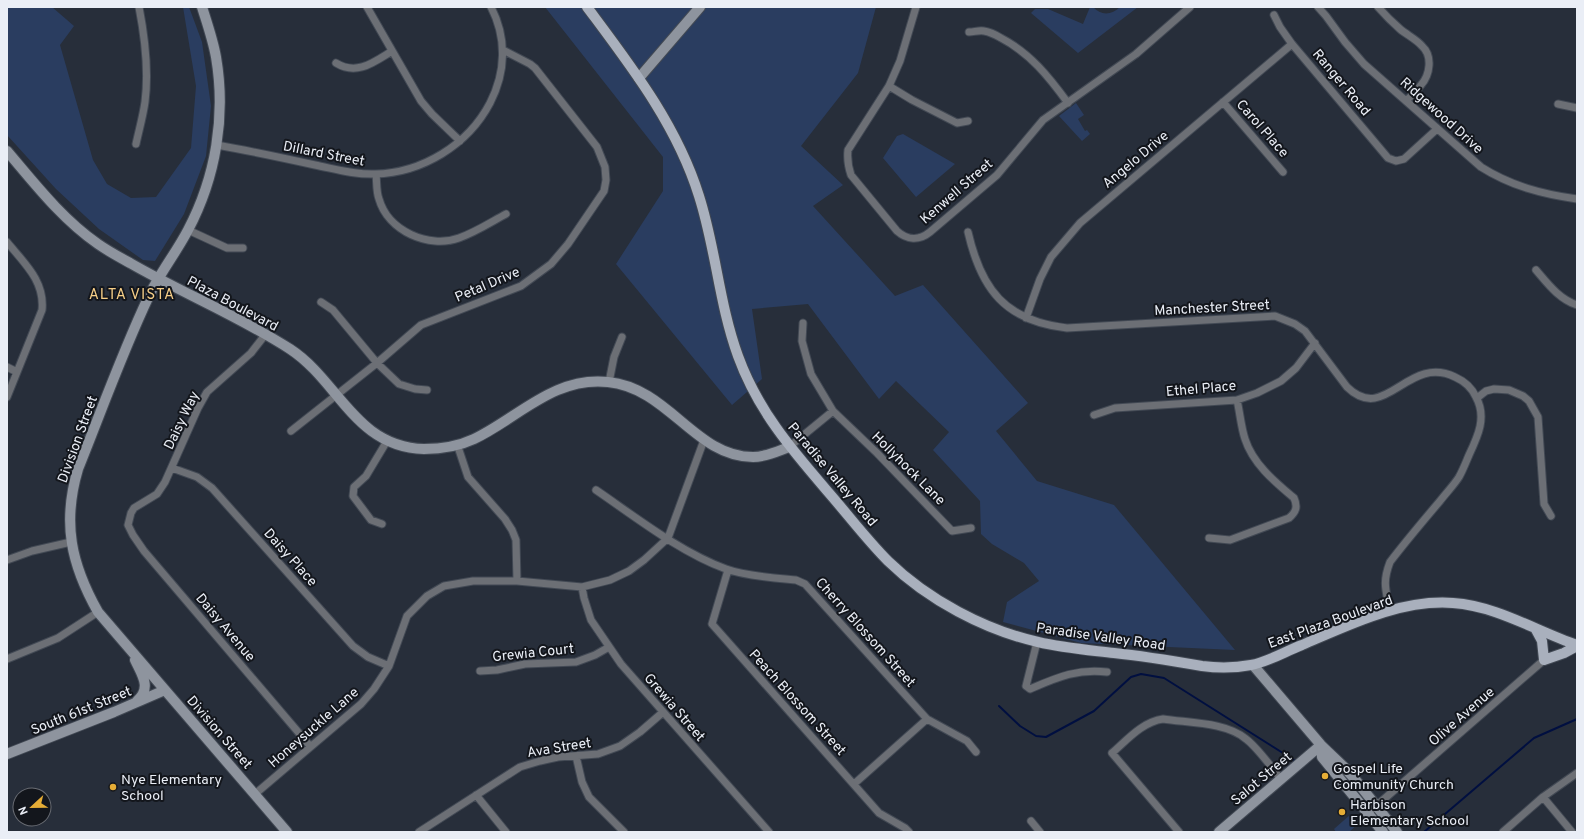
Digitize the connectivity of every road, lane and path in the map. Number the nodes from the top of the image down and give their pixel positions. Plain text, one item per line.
1 (139, 7) edge
2 (202, 7) edge
3 (367, 7) edge
4 (491, 7) edge
5 (587, 7) edge
6 (700, 7) edge
7 (916, 7) edge
8 (1190, 7) edge
9 (1318, 7) edge
10 (1378, 7) edge
11 (1274, 15) dead end
12 (969, 32) dead end
13 (1292, 44) junction
14 (503, 50) junction
15 (392, 51) junction
16 (336, 63) dead end
17 (639, 78) junction
18 (890, 86) junction
19 (1406, 101) junction
20 (1223, 102) junction
21 (1068, 103) junction
22 (1558, 104) dead end
23 (1577, 108) edge
24 (968, 120) dead end
25 (1437, 129) junction
26 (460, 140) junction
27 (136, 144) dead end
28 (217, 145) junction
29 (7, 151) edge
30 (1283, 172) dead end
31 (376, 174) junction
32 (1577, 199) edge
33 (506, 214) dead end
34 (188, 230) junction
35 (968, 232) dead end
36 (7, 242) edge
37 (243, 248) dead end
38 (1536, 270) dead end
39 (157, 279) junction
40 (321, 302) dead end
41 (1577, 305) edge
42 (1026, 318) junction
43 (802, 324) dead end
44 (265, 334) junction
45 (622, 337) dead end
46 (1315, 343) junction
47 (377, 363) junction
48 (7, 367) edge
49 (17, 372) junction
50 (609, 382) junction
51 (427, 390) dead end
52 (336, 396) junction
53 (7, 397) edge
54 (1477, 398) junction
55 (1237, 400) junction
56 (833, 411) junction
57 (1094, 415) dead end
58 (291, 432) dead end
59 (704, 440) junction
60 (387, 441) junction
61 (457, 444) junction
62 (789, 447) junction
63 (172, 468) junction
64 (596, 490) dead end
65 (1551, 516) dead end
66 (129, 521) joint
67 (382, 524) dead end
68 (971, 528) dead end
69 (668, 538) junction
70 (1209, 538) dead end
71 (71, 542) junction
72 (7, 560) edge
73 (728, 570) junction
74 (517, 581) junction
75 (582, 587) junction
76 (1390, 611) junction
77 (98, 612) junction
78 (1535, 628) junction
79 (1037, 642) junction
80 (1577, 645) edge
81 (609, 647) junction
82 (132, 653) junction
83 (7, 659) edge
84 (1544, 660) junction
85 (1253, 665) junction
86 (389, 666) junction
87 (480, 671) dead end
88 (1107, 672) dead end
89 (165, 690) junction
90 (134, 703) junction
91 (662, 713) junction
92 (927, 720) junction
93 (1321, 745) junction
94 (310, 746) junction
95 (8, 752) edge
96 (976, 752) dead end
97 (576, 756) junction
98 (1577, 774) edge
99 (1281, 779) junction
100 (854, 784) junction
101 (255, 794) junction
102 (476, 795) junction
103 (1543, 798) junction
104 (1376, 806) junction
105 (1368, 813) junction
106 (1031, 821) dead end
107 (287, 832) edge
108 (419, 832) edge
109 (506, 832) edge
110 (624, 832) edge
111 (770, 832) edge
112 (909, 832) edge
113 (1040, 832) edge
114 (1179, 832) edge
115 (1219, 832) edge
116 (1383, 832) edge
117 (1397, 832) edge
118 (1503, 832) edge
119 (1572, 832) edge

1 - 27 street
2 - 28 main road, Division Street
3 - 15 street
4 - 14 street, Dillard Street
5 - 17 main road, Paradise Valley Road
6 - 17 main road
7 - 18 street, Kenwell Street
8 - 21 street, Kenwell Street
9 - 19 street, Ridgewood Drive
10 - 19 street
11 - 13 street, Ranger Road
12 - 21 street
13 - 20 street, Angelo Drive
13 - 25 street, Ranger Road
14 - 26 street, Dillard Street
14 - 47 street, Petal Drive
15 - 16 street
15 - 26 street
17 - 62 main road, Paradise Valley Road
18 - 21 street, Kenwell Street
18 - 24 street
19 - 25 street, Ridgewood Drive
20 - 30 street, Carol Place
20 - 42 street, Angelo Drive
22 - 23 street
25 - 32 street, Ridgewood Drive
26 - 31 street, Dillard Street
28 - 31 street, Dillard Street
28 - 34 main road, Division Street
29 - 39 main road, Plaza Boulevard
31 - 33 street
34 - 37 street
34 - 39 main road, Division Street
35 - 42 street, Manchester Street
36 - 49 street
38 - 41 street
39 - 44 main road, Plaza Boulevard
39 - 71 main road, Division Street
40 - 47 street
42 - 46 street, Manchester Street
43 - 56 street, Hollyhock Lane
44 - 52 main road, Plaza Boulevard
44 - 63 street, Daisy Way
45 - 50 street
46 - 54 street, Manchester Street
46 - 55 street, Ethel Place
47 - 51 street
47 - 52 street, Petal Drive
48 - 49 street
49 - 53 street
50 - 59 main road
50 - 61 main road
52 - 58 street, Petal Drive
52 - 60 main road, Plaza Boulevard
54 - 65 street
54 - 76 street, Manchester Street
55 - 57 street, Ethel Place
55 - 70 street
56 - 62 street
56 - 68 street, Hollyhock Lane
59 - 62 main road
59 - 69 street, Honeysuckle Lane
60 - 61 main road, Plaza Boulevard
60 - 67 street
61 - 74 street
62 - 79 main road, Paradise Valley Road
63 - 66 street, Daisy Way
63 - 86 street, Daisy Place
64 - 69 street, Cherry Blossom Street
66 - 94 street, Daisy Avenue
69 - 73 street, Cherry Blossom Street
69 - 75 street, Honeysuckle Lane
71 - 72 street
71 - 77 main road, Division Street
73 - 92 street, Cherry Blossom Street
73 - 100 street, Peach Blossom Street
74 - 75 street, Honeysuckle Lane
74 - 86 street, Honeysuckle Lane
75 - 81 street, Grewia Street
76 - 78 main road, East Plaza Boulevard
76 - 85 main road, East Plaza Boulevard
77 - 82 main road, Division Street
77 - 83 street
78 - 80 main road, East Plaza Boulevard
78 - 84 main road
79 - 85 main road, Paradise Valley Road
79 - 88 street
80 - 84 main road
81 - 87 street, Grewia Court
81 - 91 street, Grewia Street
82 - 89 main road, Division Street
82 - 90 main road
84 - 104 street, Olive Avenue
85 - 93 main road
86 - 94 street, Honeysuckle Lane
89 - 90 main road, South 61st Street
89 - 101 main road, Division Street
90 - 95 main road, South 61st Street
91 - 97 street, Ava Street
91 - 111 street, Grewia Street
92 - 96 street, Cherry Blossom Street
92 - 100 street
93 - 99 main road, Salot Street
93 - 104 main road
93 - 105 main road
94 - 101 street, Honeysuckle Lane
97 - 102 street, Ava Street
97 - 110 street
98 - 103 street
99 - 114 street
99 - 115 main road, Salot Street
100 - 112 street, Peach Blossom Street
101 - 107 main road, Division Street
102 - 108 street, Ava Street
102 - 109 street
103 - 118 street
103 - 119 street
104 - 105 street, Olive Avenue
104 - 117 main road
105 - 116 main road
106 - 113 street

